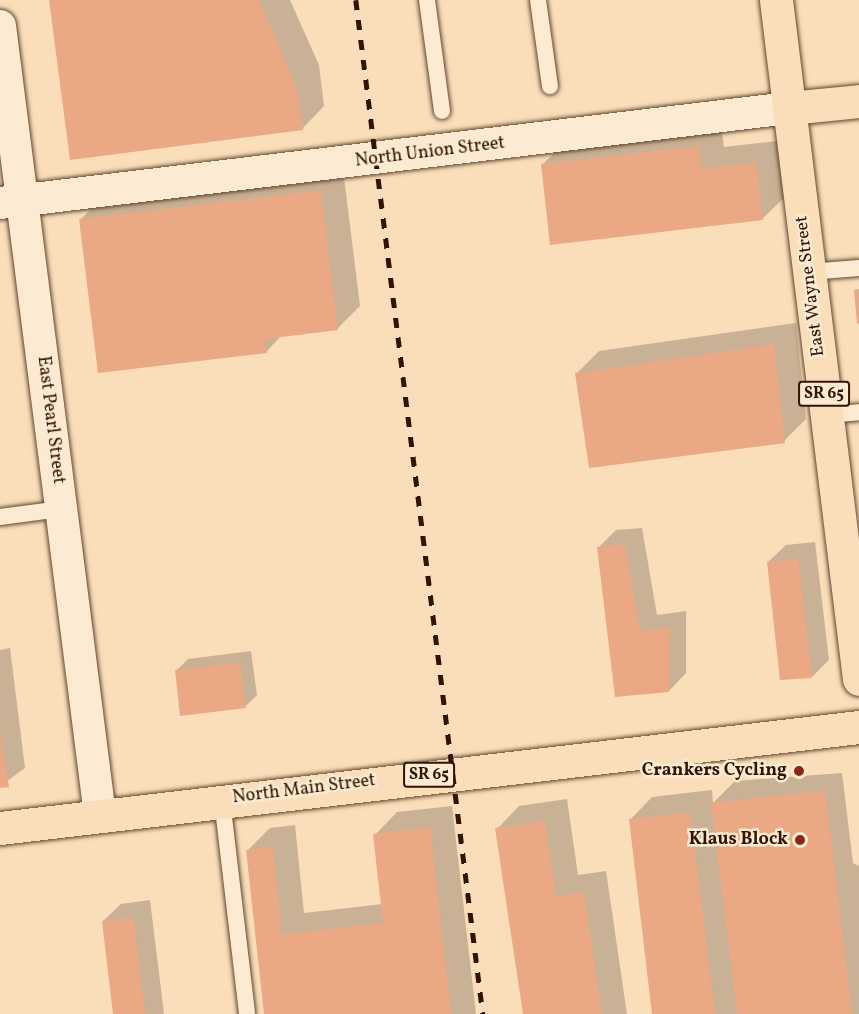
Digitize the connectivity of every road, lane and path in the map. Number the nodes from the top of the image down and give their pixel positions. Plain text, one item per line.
1 (427, 0) edge
2 (538, 0) edge
3 (776, 0) edge
4 (0, 26) edge
5 (550, 86) dead end
6 (859, 101) edge
7 (789, 108) junction
8 (442, 111) dead end
9 (11, 202) edge
10 (859, 267) edge
11 (809, 272) junction
12 (859, 412) edge
13 (827, 415) junction
14 (61, 509) junction
15 (0, 517) edge
16 (859, 679) edge
17 (859, 727) edge
18 (222, 800) junction
19 (100, 815) junction
20 (0, 828) edge
21 (248, 1014) edge

1 - 8 lane
2 - 5 lane
3 - 7 main road, East Wayne Street / SR 65
4 - 9 street, East Pearl Street
6 - 7 main road, North Union Street
7 - 9 street, North Union Street
7 - 11 main road, East Wayne Street / SR 65
9 - 14 street, East Pearl Street
10 - 11 lane
11 - 13 main road, East Wayne Street / SR 65
12 - 13 lane
13 - 16 main road, East Wayne Street / SR 65
14 - 15 lane
14 - 19 street, East Pearl Street
17 - 18 main road, North Main Street / SR 65
18 - 19 main road, North Main Street / SR 65
18 - 21 lane
19 - 20 main road, North Main Street / SR 65

